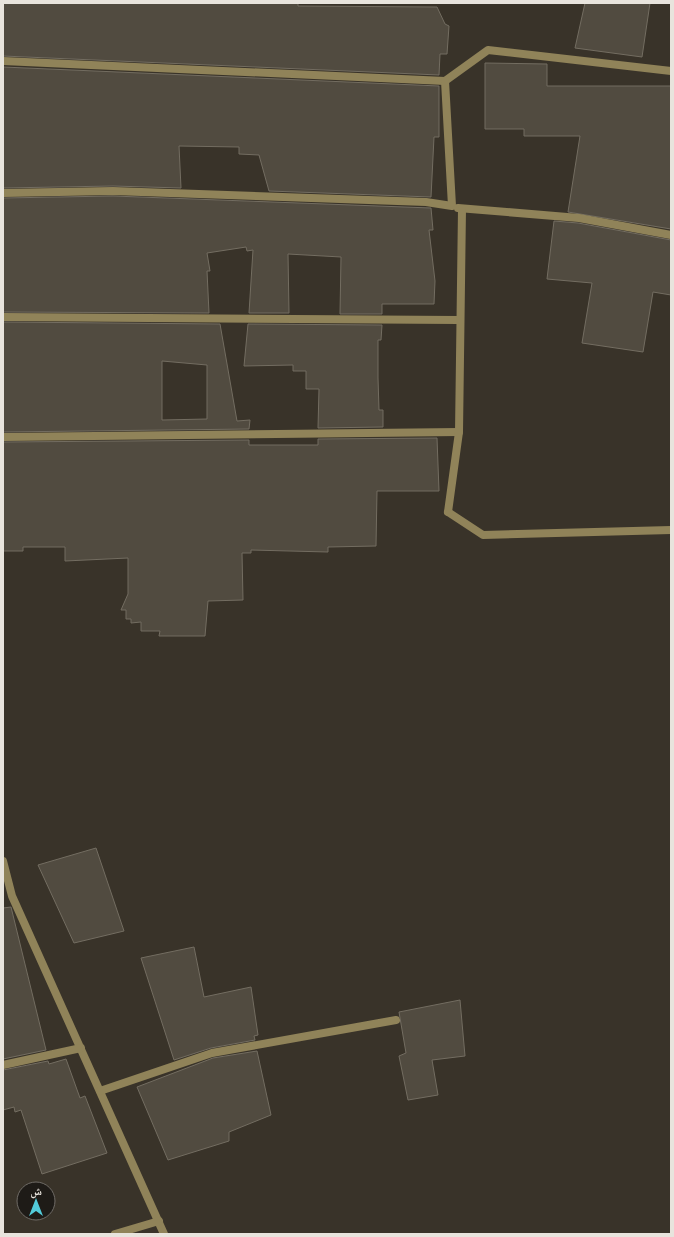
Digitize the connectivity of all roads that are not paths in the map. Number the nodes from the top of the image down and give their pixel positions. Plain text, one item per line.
1 (3, 61) edge
2 (671, 71) edge
3 (445, 81) junction
4 (3, 193) edge
5 (452, 206) junction
6 (462, 209) junction
7 (671, 235) edge
8 (3, 316) edge
9 (459, 320) junction
10 (459, 432) junction
11 (3, 437) edge
12 (671, 530) edge
13 (3, 861) edge
14 (396, 1020) dead end
15 (81, 1048) junction
16 (3, 1065) edge
17 (100, 1091) junction
18 (159, 1221) junction
19 (115, 1234) edge
20 (164, 1234) edge

1 - 3 street
2 - 3 street
3 - 5 street
4 - 5 street
5 - 6 street
6 - 7 street
6 - 9 street
8 - 9 street
9 - 10 street
10 - 11 street
10 - 12 street
13 - 15 street
14 - 17 street
15 - 16 street
15 - 17 street
17 - 18 street
18 - 19 street
18 - 20 street

